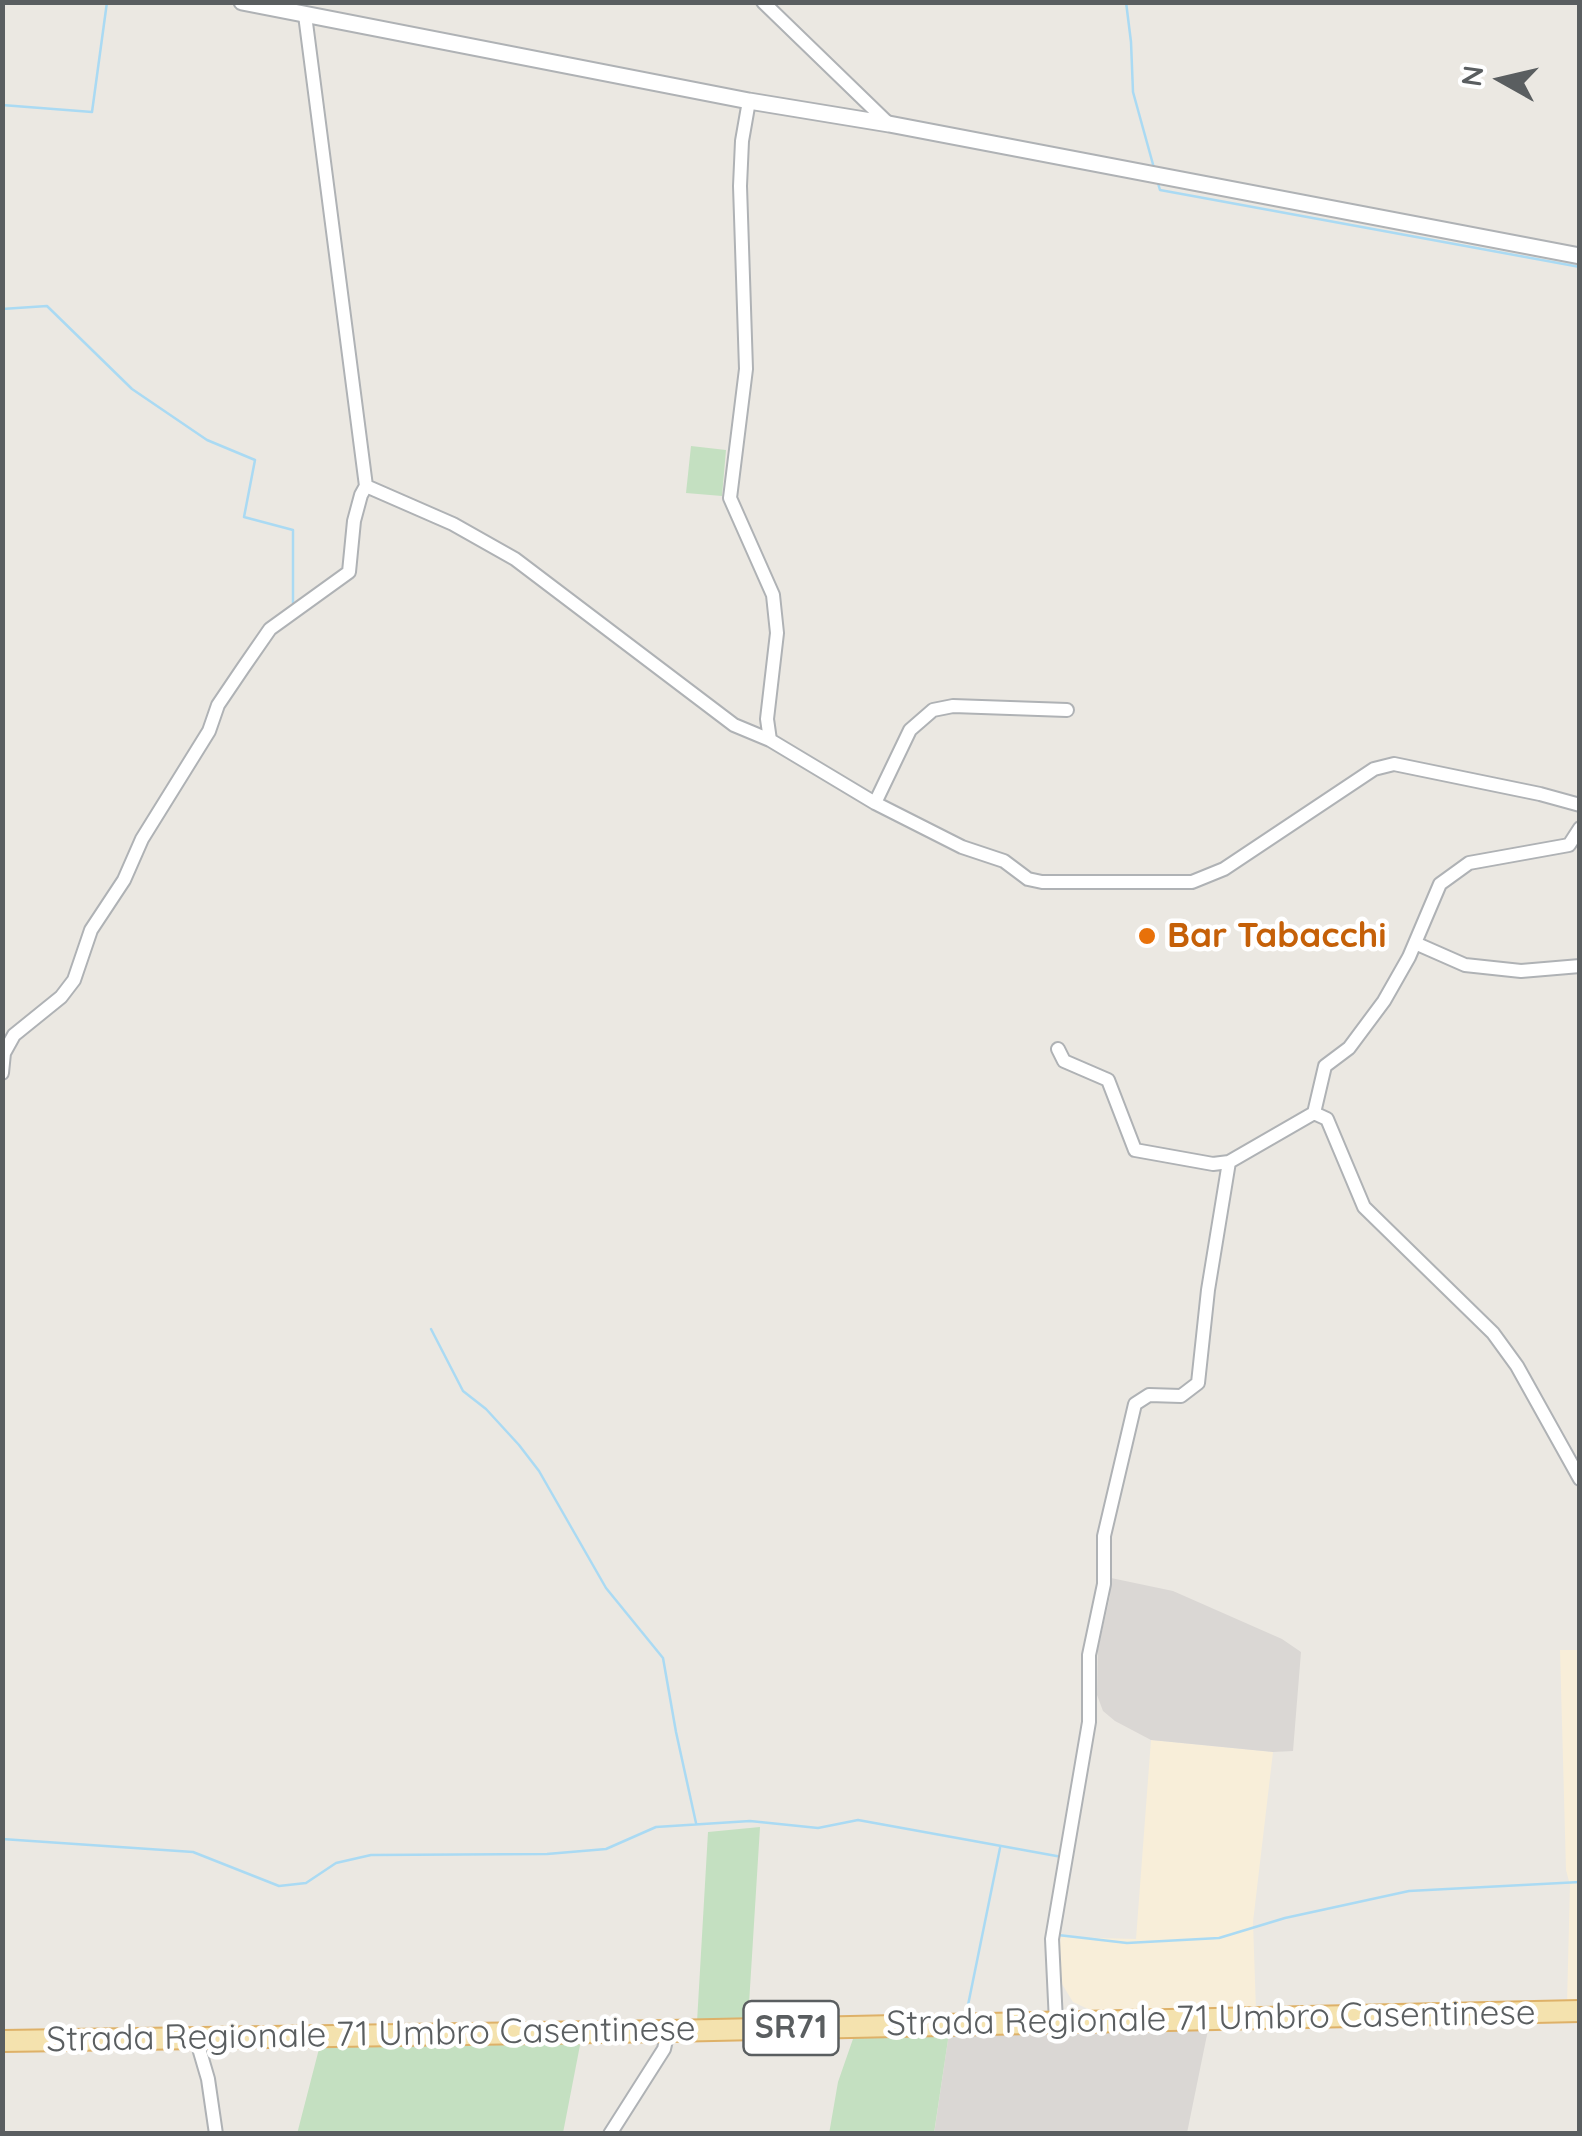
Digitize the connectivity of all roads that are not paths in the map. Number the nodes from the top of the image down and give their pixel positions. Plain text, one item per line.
1 (242, 2) edge
2 (763, 2) edge
3 (305, 14) junction
4 (749, 101) junction
5 (890, 124) junction
6 (1580, 256) edge
7 (366, 486) junction
8 (1067, 710) dead end
9 (770, 740) junction
10 (875, 804) junction
11 (1580, 805) edge
12 (1580, 828) edge
13 (1415, 943) junction
14 (1580, 966) edge
15 (1058, 1049) dead end
16 (2, 1073) edge
17 (1314, 1114) junction
18 (1229, 1162) junction
19 (1580, 1479) edge
20 (1580, 2011) edge
21 (1056, 2022) junction
22 (668, 2031) junction
23 (196, 2038) junction
24 (2, 2041) edge
25 (216, 2134) edge
26 (610, 2134) edge

1 - 3 street
2 - 5 street
3 - 4 street
3 - 7 street
4 - 5 street
4 - 9 street
5 - 6 street
7 - 9 street
7 - 16 street
8 - 10 street
9 - 10 street
10 - 11 street
12 - 13 street
13 - 14 street
13 - 17 street
15 - 18 street
17 - 18 street
17 - 19 street
18 - 21 street
20 - 21 main road, Strada Regionale 71 Umbro Casentinese / SR71
21 - 22 main road, Strada Regionale 71 Umbro Casentinese / SR71
22 - 23 main road, Strada Regionale 71 Umbro Casentinese / SR71
22 - 26 street
23 - 24 main road, Strada Regionale 71 Umbro Casentinese / SR71
23 - 25 street

